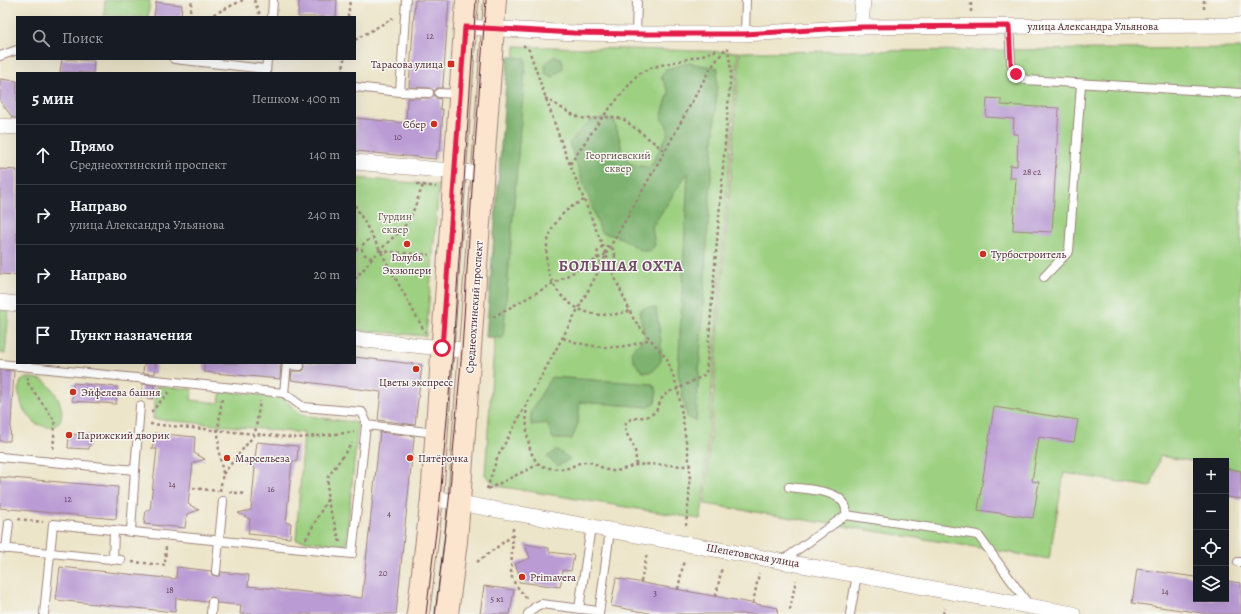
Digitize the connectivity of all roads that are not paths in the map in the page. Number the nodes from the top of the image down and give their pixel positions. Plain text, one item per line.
1 (273, 0) edge
2 (406, 0) edge
3 (467, 0) edge
4 (495, 0) edge
5 (637, 0) edge
6 (746, 0) edge
7 (863, 0) edge
8 (272, 16) edge
9 (1241, 25) edge
10 (1009, 26) junction
11 (465, 27) junction
12 (861, 27) junction
13 (493, 29) junction
14 (636, 34) junction
15 (745, 34) junction
16 (16, 50) edge
17 (0, 56) edge
18 (185, 60) edge
19 (267, 60) edge
20 (266, 71) edge
21 (1081, 84) junction
22 (356, 87) edge
23 (400, 92) junction
24 (429, 92) dead end
25 (1241, 93) edge
26 (0, 126) edge
27 (16, 128) edge
28 (356, 162) edge
29 (455, 172) junction
30 (483, 174) junction
31 (1044, 277) dead end
32 (0, 302) edge
33 (16, 304) edge
34 (356, 339) edge
35 (442, 348) junction
36 (471, 351) junction
37 (0, 364) edge
38 (287, 364) edge
39 (300, 366) dead end
40 (284, 393) junction
41 (140, 406) dead end
42 (363, 428) junction
43 (437, 433) junction
44 (0, 457) edge
45 (135, 470) junction
46 (790, 487) dead end
47 (432, 498) junction
48 (223, 501) road end
49 (459, 502) junction
50 (846, 515) junction
51 (10, 520) road end
52 (591, 526) junction
53 (114, 530) junction
54 (610, 530) junction
55 (131, 531) junction
56 (218, 541) junction
57 (3, 549) edge
58 (50, 553) junction
59 (782, 561) junction
60 (216, 571) dead end
61 (858, 575) junction
62 (212, 602) dead end
63 (1029, 606) junction
64 (579, 609) junction
65 (599, 613) edge
66 (44, 614) edge
67 (211, 614) edge
68 (418, 614) edge
69 (447, 614) edge
70 (528, 614) edge
71 (850, 614) edge
72 (1073, 614) edge

1 - 8 lane
2 - 23 lane
3 - 11 main road
4 - 13 main road, Среднеохтинский проспект
5 - 14 lane
6 - 15 lane
7 - 12 street
9 - 10 street, улица Александра Ульянова
10 - 12 street, улица Александра Ульянова
10 - 21 lane
11 - 13 street, улица Александра Ульянова
11 - 29 main road
12 - 15 street, улица Александра Ульянова
13 - 14 street, улица Александра Ульянова
13 - 30 main road, Среднеохтинский проспект
14 - 15 street, улица Александра Ульянова
16 - 17 lane
18 - 20 lane
19 - 20 lane
21 - 25 lane
21 - 31 lane
22 - 23 lane
23 - 24 lane
26 - 27 street
28 - 29 street
29 - 30 street
29 - 35 main road
30 - 36 main road, Среднеохтинский проспект
32 - 33 street
34 - 35 street
35 - 36 street
35 - 43 main road
36 - 49 main road, Среднеохтинский проспект
37 - 40 lane
38 - 39 lane
38 - 40 lane
40 - 42 lane
41 - 45 lane
42 - 43 lane
42 - 56 lane
43 - 47 main road
44 - 45 lane
45 - 55 lane
46 - 50 lane
47 - 49 street, Шепетовская улица
47 - 68 main road
48 - 56 lane
49 - 52 street, Шепетовская улица
49 - 69 main road, Среднеохтинский проспект
50 - 59 lane
50 - 63 lane
51 - 57 lane
52 - 54 street, Шепетовская улица
52 - 64 lane
53 - 55 lane
53 - 58 lane
53 - 58 lane
54 - 59 street, Шепетовская улица
54 - 65 lane
55 - 56 lane
56 - 60 lane
57 - 58 lane
58 - 66 lane
59 - 61 street, Шепетовская улица
61 - 63 street, Шепетовская улица
61 - 71 lane
62 - 67 lane
63 - 72 street, Шепетовская улица
64 - 65 lane
64 - 70 lane

